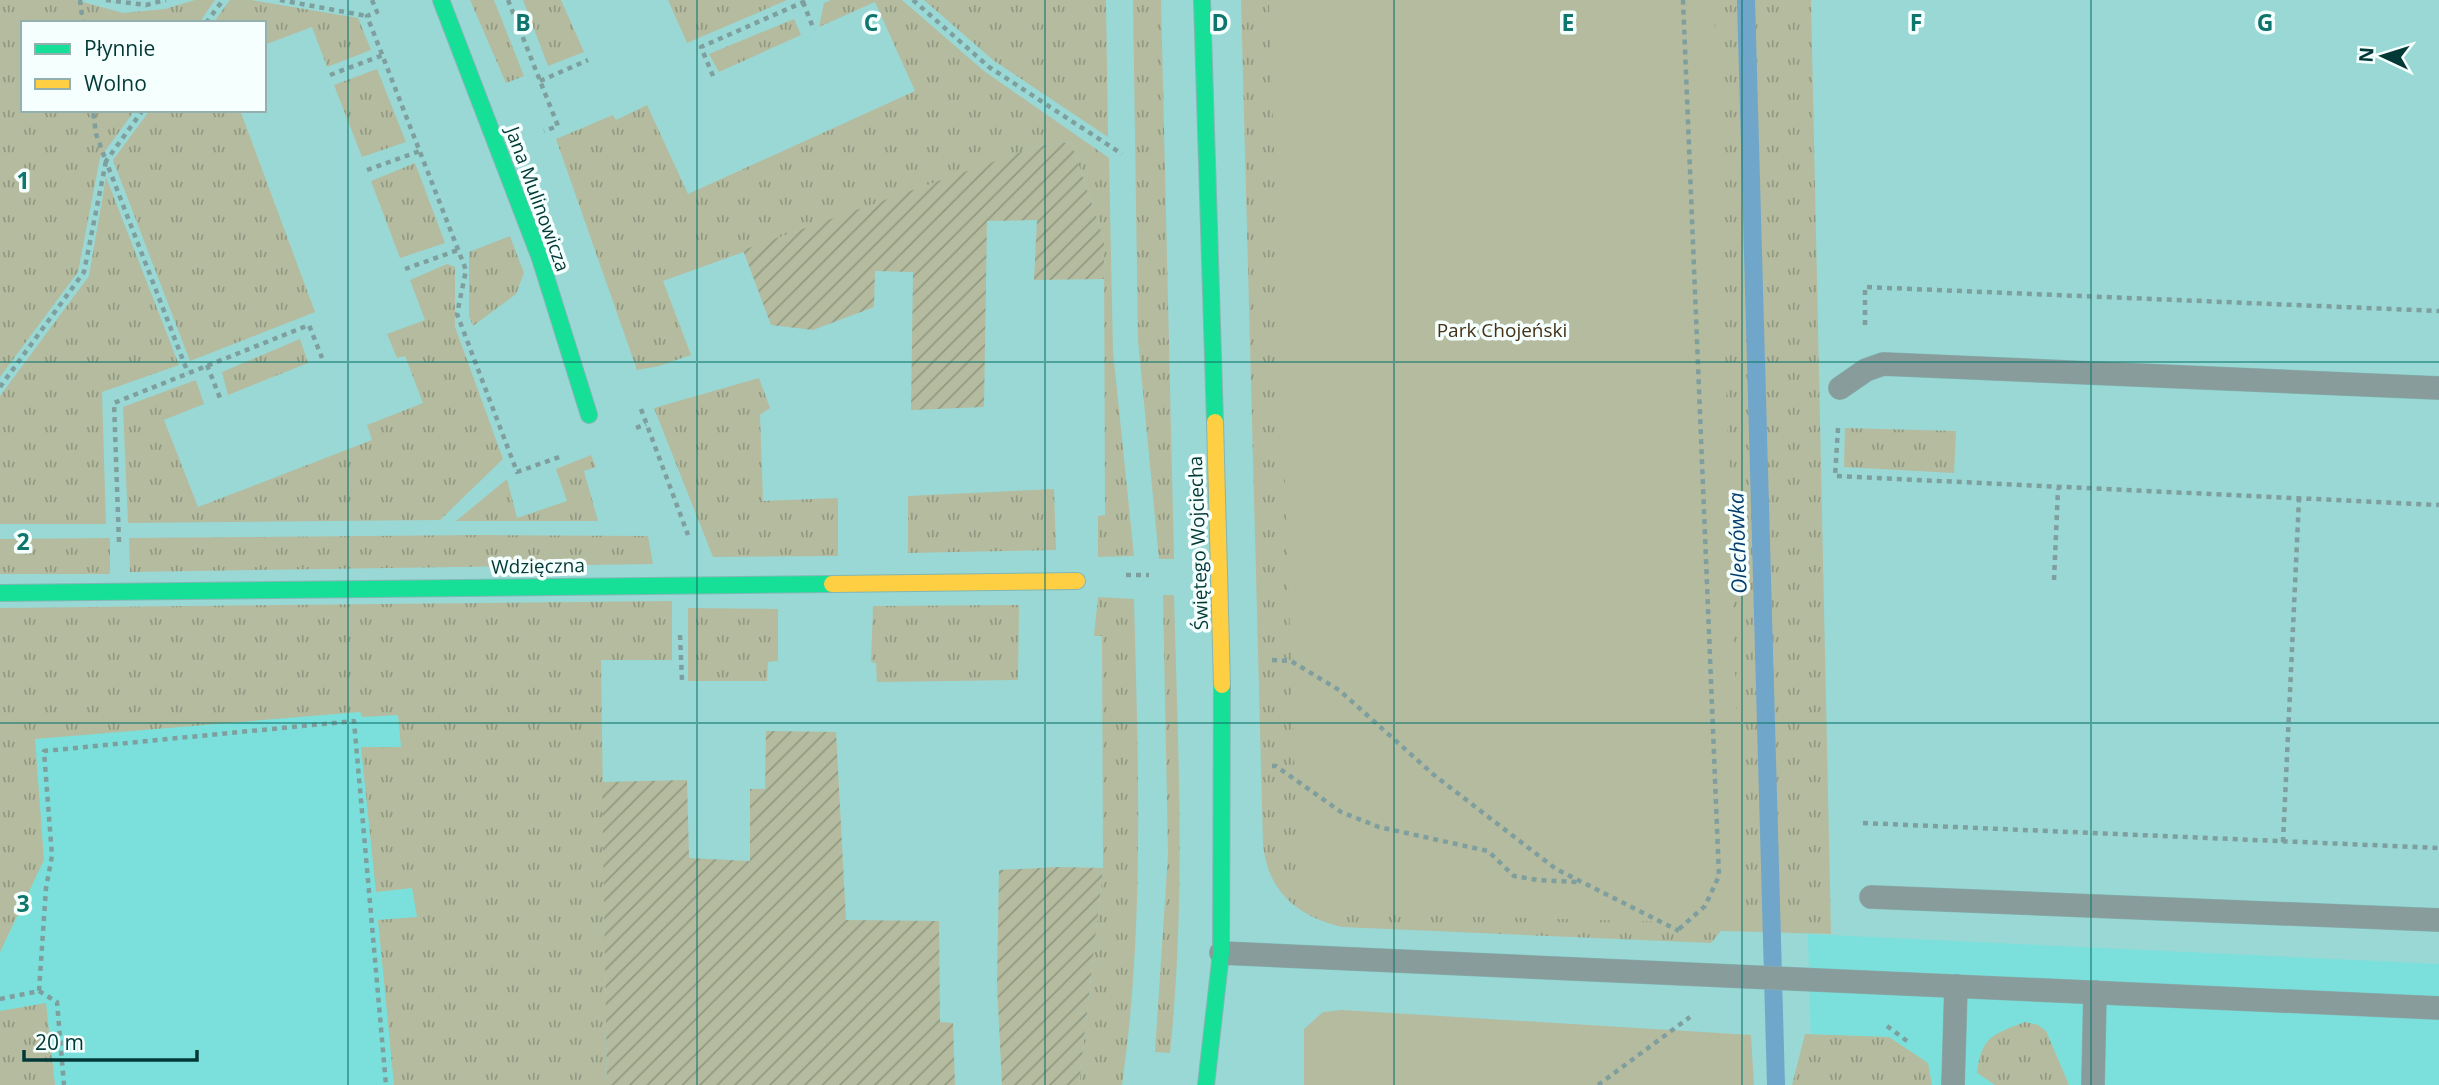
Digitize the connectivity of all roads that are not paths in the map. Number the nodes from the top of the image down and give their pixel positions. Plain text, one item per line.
1 (441, 0) edge
2 (1202, 0) edge
3 (1840, 388) dead end
4 (2439, 388) edge
5 (589, 415) dead end
6 (1077, 581) dead end
7 (0, 593) edge
8 (1871, 897) dead end
9 (2439, 920) edge
10 (1221, 953) junction
11 (1956, 986) junction
12 (2095, 992) junction
13 (2439, 1008) edge
14 (1206, 1085) edge
15 (1953, 1085) edge
16 (2093, 1085) edge

1 - 5 street, Jana Mulinowicza
2 - 10 street, Świętego Wojciecha
3 - 4 lane
6 - 7 street, Wdzięczna
8 - 9 lane
10 - 11 lane
10 - 14 street, Świętego Wojciecha
11 - 12 lane
11 - 15 lane
12 - 13 lane
12 - 16 lane

